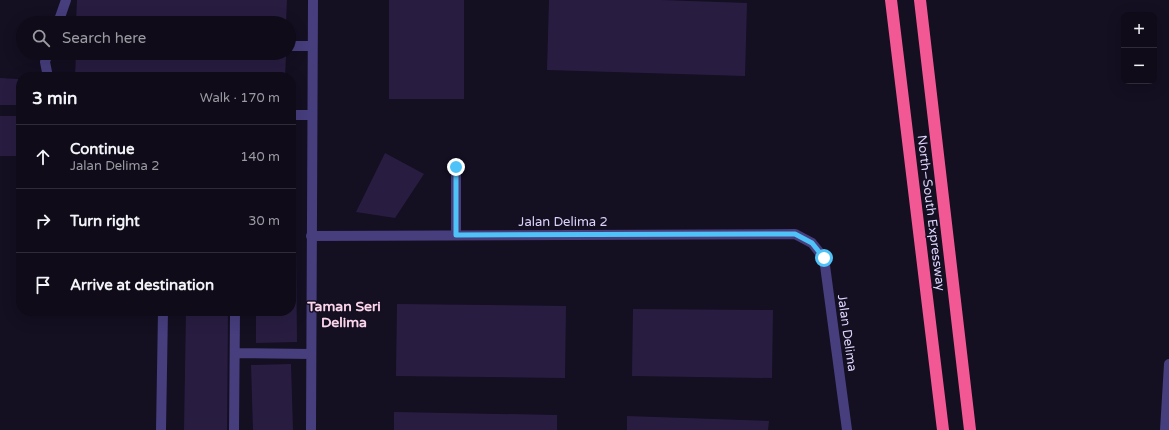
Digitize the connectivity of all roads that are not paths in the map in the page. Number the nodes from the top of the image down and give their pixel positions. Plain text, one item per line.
1 (66, 0) edge
2 (313, 0) edge
3 (891, 0) edge
4 (920, 0) edge
5 (60, 16) edge
6 (296, 46) edge
7 (312, 46) junction
8 (46, 60) edge
9 (47, 72) edge
10 (296, 115) edge
11 (312, 115) junction
12 (456, 167) dead end
13 (456, 235) junction
14 (311, 236) junction
15 (812, 243) joint
16 (163, 316) edge
17 (235, 316) edge
18 (235, 353) junction
19 (311, 354) junction
20 (1169, 364) edge
21 (1169, 374) edge
22 (161, 430) edge
23 (234, 430) edge
24 (311, 430) edge
25 (848, 430) edge
26 (943, 430) edge
27 (970, 430) edge
28 (1166, 430) edge

1 - 5 street
2 - 7 street
3 - 26 highway, North–South Expressway
4 - 27 highway, North–South Expressway
6 - 7 street
7 - 11 street
8 - 9 street
10 - 11 street
11 - 14 street
12 - 13 street
13 - 14 street, Jalan Delima 2
13 - 15 street, Jalan Delima 2
14 - 19 street
15 - 25 street, Jalan Delima
16 - 22 street
17 - 18 street
18 - 19 street
18 - 23 street
19 - 24 street
20 - 21 street
21 - 28 street

